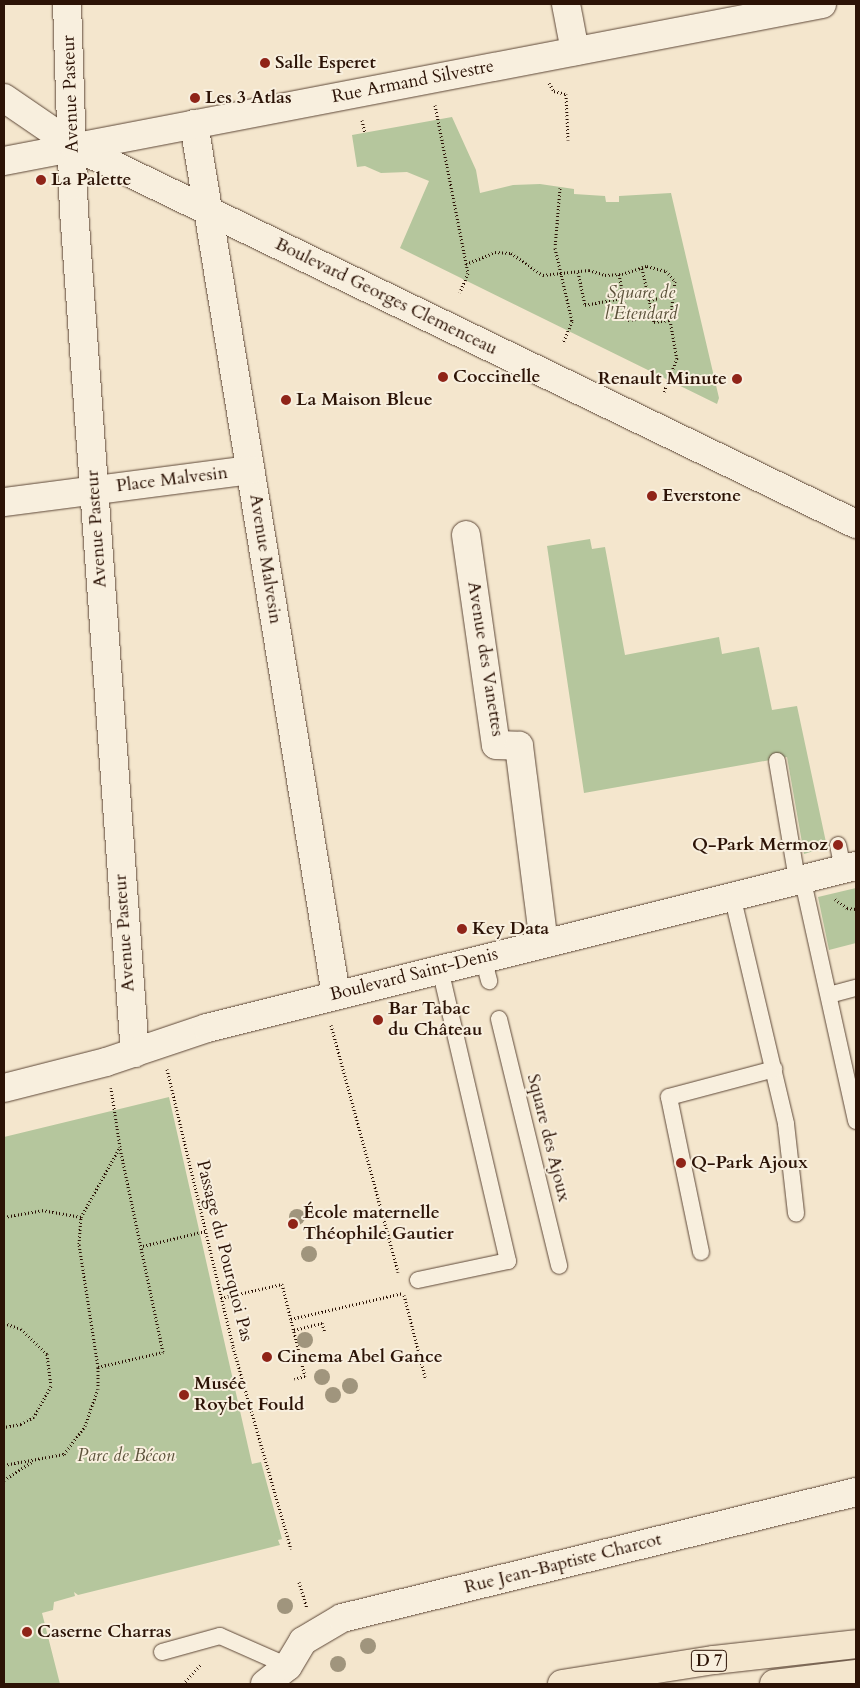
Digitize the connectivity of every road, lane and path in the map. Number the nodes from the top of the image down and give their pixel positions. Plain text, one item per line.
1 (67, 4) edge
2 (566, 4) edge
3 (822, 4) edge
4 (575, 52) junction
5 (548, 83) dead end
6 (4, 98) edge
7 (435, 103) dead end
8 (361, 116) dead end
9 (194, 124) junction
10 (364, 133) dead end
11 (568, 140) dead end
12 (74, 146) junction
13 (4, 160) edge
14 (560, 188) dead end
15 (206, 210) junction
16 (466, 264) junction
17 (642, 268) junction
18 (578, 272) junction
19 (561, 274) junction
20 (619, 274) junction
21 (460, 292) dead end
22 (648, 293) junction
23 (674, 295) junction
24 (624, 297) junction
25 (649, 300) junction
26 (653, 317) junction
27 (670, 320) junction
28 (562, 343) dead end
29 (664, 392) dead end
30 (250, 470) junction
31 (94, 490) junction
32 (4, 502) edge
33 (856, 524) edge
34 (466, 535) dead end
35 (777, 761) dead end
36 (846, 860) edge
37 (799, 878) junction
38 (732, 895) junction
39 (833, 898) dead end
40 (856, 909) edge
41 (544, 943) junction
42 (440, 968) junction
43 (856, 988) edge
44 (828, 995) junction
45 (330, 997) junction
46 (498, 1019) dead end
47 (161, 1044) junction
48 (135, 1053) junction
49 (106, 1062) junction
50 (774, 1069) junction
51 (4, 1088) edge
52 (856, 1121) edge
53 (120, 1148) junction
54 (796, 1213) dead end
55 (4, 1217) edge
56 (81, 1217) junction
57 (205, 1232) junction
58 (143, 1246) junction
59 (701, 1252) dead end
60 (559, 1266) dead end
61 (399, 1276) dead end
62 (418, 1280) dead end
63 (401, 1284) dead end
64 (403, 1293) junction
65 (221, 1298) junction
66 (292, 1319) junction
67 (4, 1323) edge
68 (294, 1330) junction
69 (325, 1333) dead end
70 (98, 1367) junction
71 (425, 1377) dead end
72 (294, 1379) dead end
73 (4, 1427) edge
74 (34, 1460) junction
75 (4, 1465) edge
76 (4, 1480) edge
77 (856, 1492) edge
78 (291, 1549) dead end
79 (856, 1644) edge
80 (162, 1652) dead end
81 (206, 1659) dead end
82 (856, 1674) edge
83 (290, 1675) edge
84 (182, 1684) edge
85 (264, 1684) edge
86 (562, 1684) edge
87 (774, 1684) edge

1 - 12 street, Avenue Pasteur
2 - 4 street
3 - 4 street, Rue Armand Silvestre
4 - 9 street, Rue Armand Silvestre
5 - 11 path
6 - 12 street, Boulevard Georges Clemenceau
7 - 16 path
8 - 10 path
9 - 12 street, Rue Armand Silvestre
9 - 15 street, Avenue Malvesin
12 - 13 street, Rue Armand Silvestre
12 - 15 street, Boulevard Georges Clemenceau
12 - 31 street, Avenue Pasteur
14 - 19 path
15 - 30 street, Avenue Malvesin
15 - 33 street, Boulevard Georges Clemenceau
16 - 19 path
16 - 21 path
17 - 20 path
17 - 22 path
17 - 23 path
18 - 19 path
18 - 20 path
18 - 24 path
19 - 28 path
20 - 24 path
22 - 24 path
22 - 25 path
23 - 25 path
23 - 27 path
24 - 26 path
25 - 26 path
26 - 27 path
27 - 29 path
30 - 31 street, Place Malvesin
30 - 45 street, Avenue Malvesin
31 - 32 street, Place Malvesin
31 - 48 street, Avenue Pasteur
34 - 41 street, Avenue des Vanettes
35 - 37 lane
36 - 37 street, Boulevard Saint-Denis
37 - 38 street, Boulevard Saint-Denis
37 - 44 lane
38 - 41 street, Boulevard Saint-Denis
38 - 50 lane
39 - 40 path
41 - 42 street, Boulevard Saint-Denis
42 - 45 street, Boulevard Saint-Denis
42 - 62 lane
43 - 44 lane
44 - 52 lane
45 - 47 street, Boulevard Saint-Denis
45 - 61 path
46 - 60 lane, Square des Ajoux
47 - 48 street, Boulevard Saint-Denis
47 - 57 path, Passage du Pourquoi Pas
48 - 49 street, Boulevard Saint-Denis
49 - 51 street, Boulevard Saint-Denis
49 - 53 path
50 - 54 lane
50 - 59 lane
53 - 56 path
53 - 58 path
55 - 56 path
56 - 70 path
57 - 58 path
57 - 65 path, Passage du Pourquoi Pas
58 - 70 path
63 - 64 path
64 - 66 path
64 - 71 path
65 - 66 path
65 - 78 path, Passage du Pourquoi Pas
66 - 68 path
67 - 73 path
68 - 69 path
68 - 72 path
70 - 74 path
74 - 75 path
74 - 76 path
77 - 83 street, Rue Jean-Baptiste Charcot
79 - 86 main road, D 7
80 - 83 lane
81 - 84 path
82 - 87 main road
83 - 85 street, Rue Jean-Baptiste Charcot

